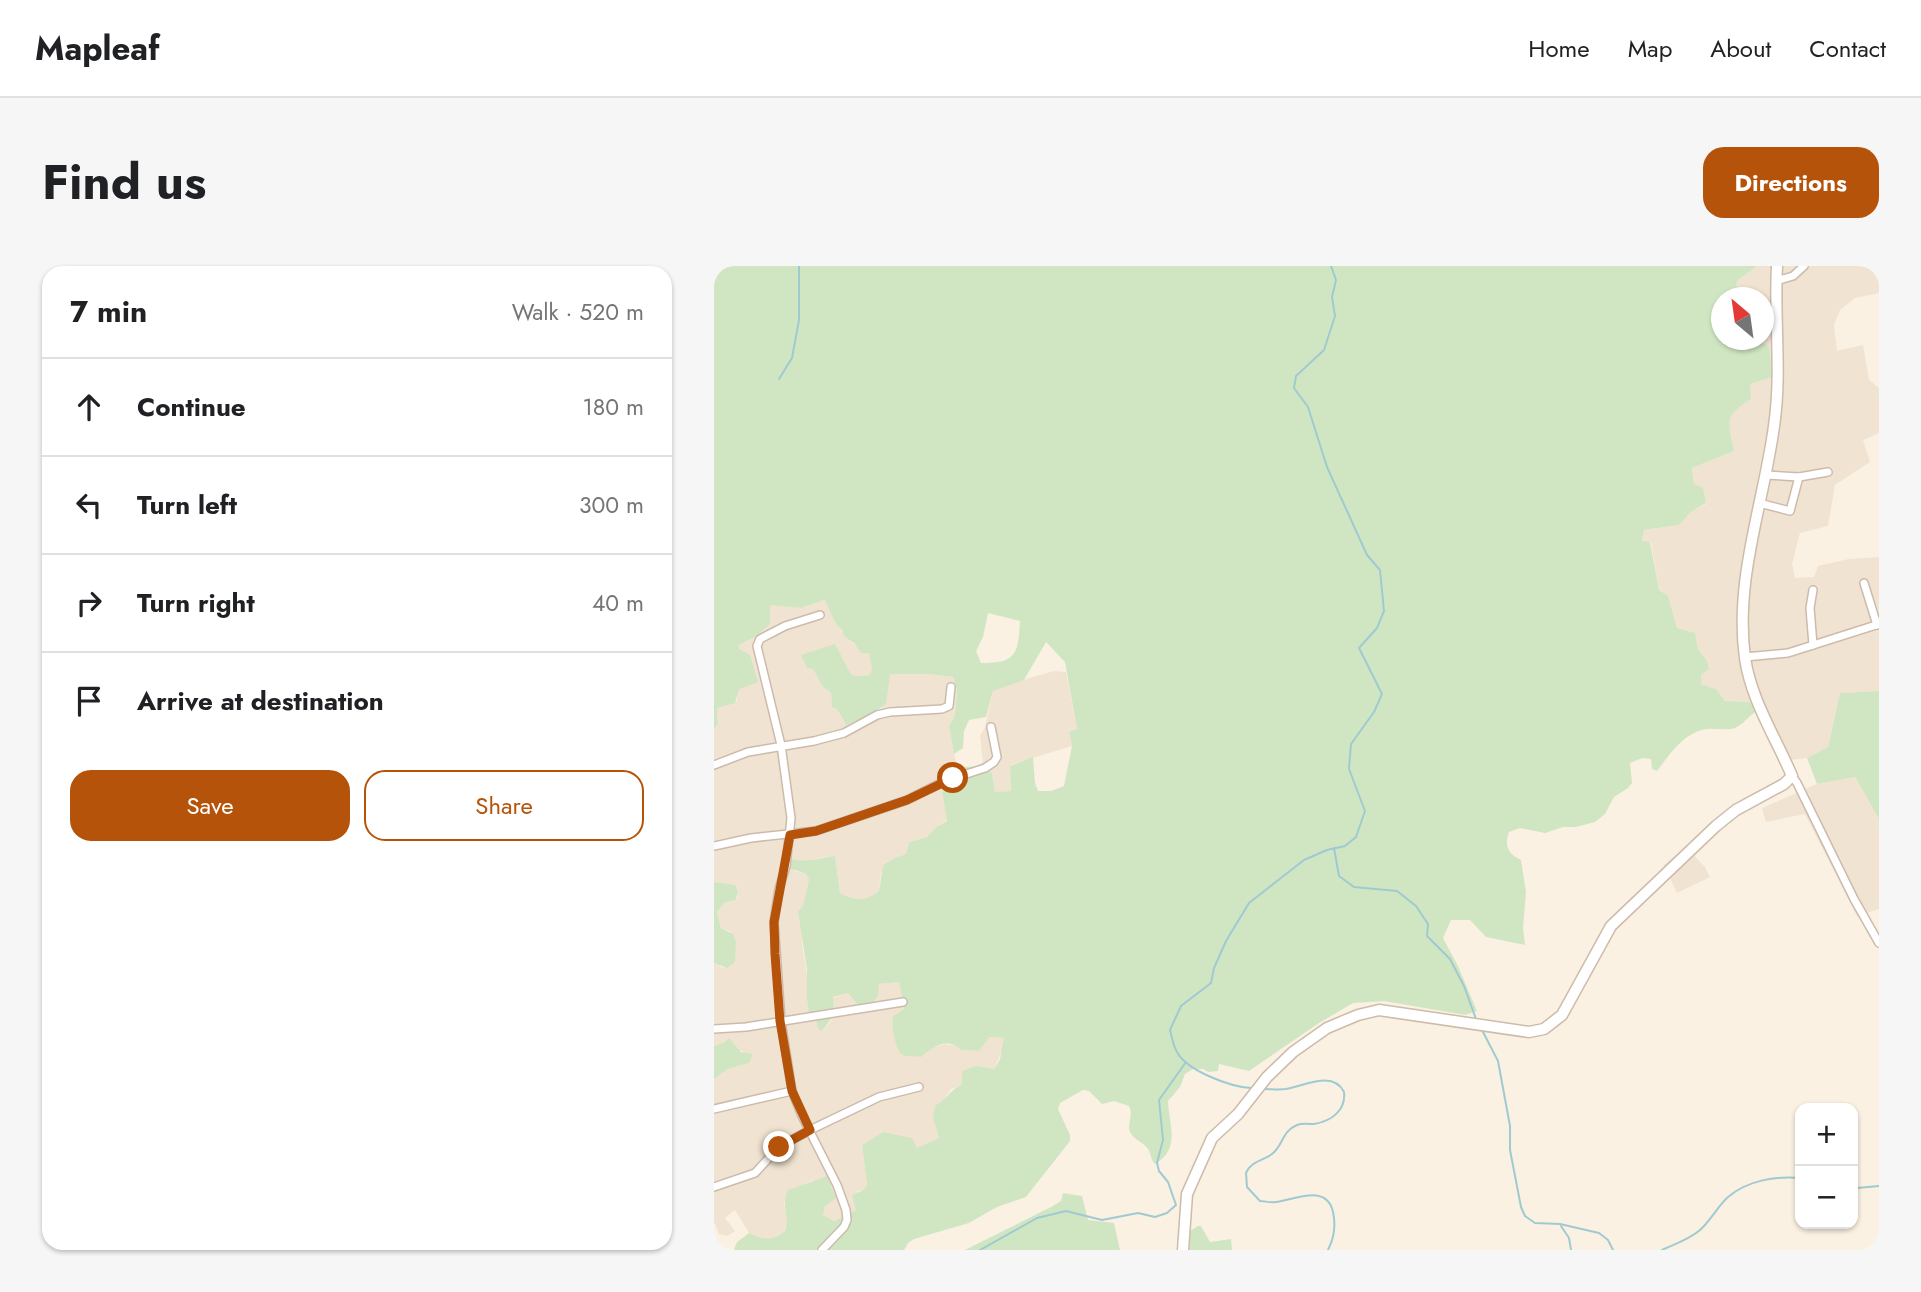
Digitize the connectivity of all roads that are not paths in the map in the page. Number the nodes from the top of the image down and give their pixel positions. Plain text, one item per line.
1 (1777, 266) edge
2 (1804, 266) edge
3 (1776, 281) junction
4 (1829, 472) dead end
5 (1766, 475) junction
6 (1799, 477) junction
7 (1759, 503) junction
8 (1864, 583) dead end
9 (1813, 590) dead end
10 (820, 615) dead end
11 (1878, 625) edge
12 (1813, 645) junction
13 (1745, 657) junction
14 (951, 687) dead end
15 (991, 727) dead end
16 (781, 746) junction
17 (715, 762) edge
18 (1792, 776) junction
19 (790, 835) junction
20 (714, 846) edge
21 (1879, 943) edge
22 (903, 1002) dead end
23 (780, 1021) junction
24 (714, 1029) edge
25 (919, 1087) dead end
26 (792, 1091) junction
27 (714, 1109) edge
28 (810, 1130) junction
29 (714, 1187) edge
30 (822, 1250) edge
31 (1183, 1250) edge

1 - 3 main road
2 - 3 street
3 - 5 main road
4 - 6 street
5 - 6 street
5 - 7 main road
6 - 7 street
7 - 13 main road
8 - 11 street
9 - 12 street
10 - 16 street
11 - 12 street
12 - 13 street
13 - 18 main road
14 - 16 street
15 - 19 street
16 - 17 street
16 - 19 street
18 - 21 street
18 - 31 main road
19 - 20 street
19 - 23 street
22 - 23 street
23 - 24 street
23 - 26 street
25 - 28 street
26 - 27 street
26 - 28 street
28 - 29 street
28 - 30 street

